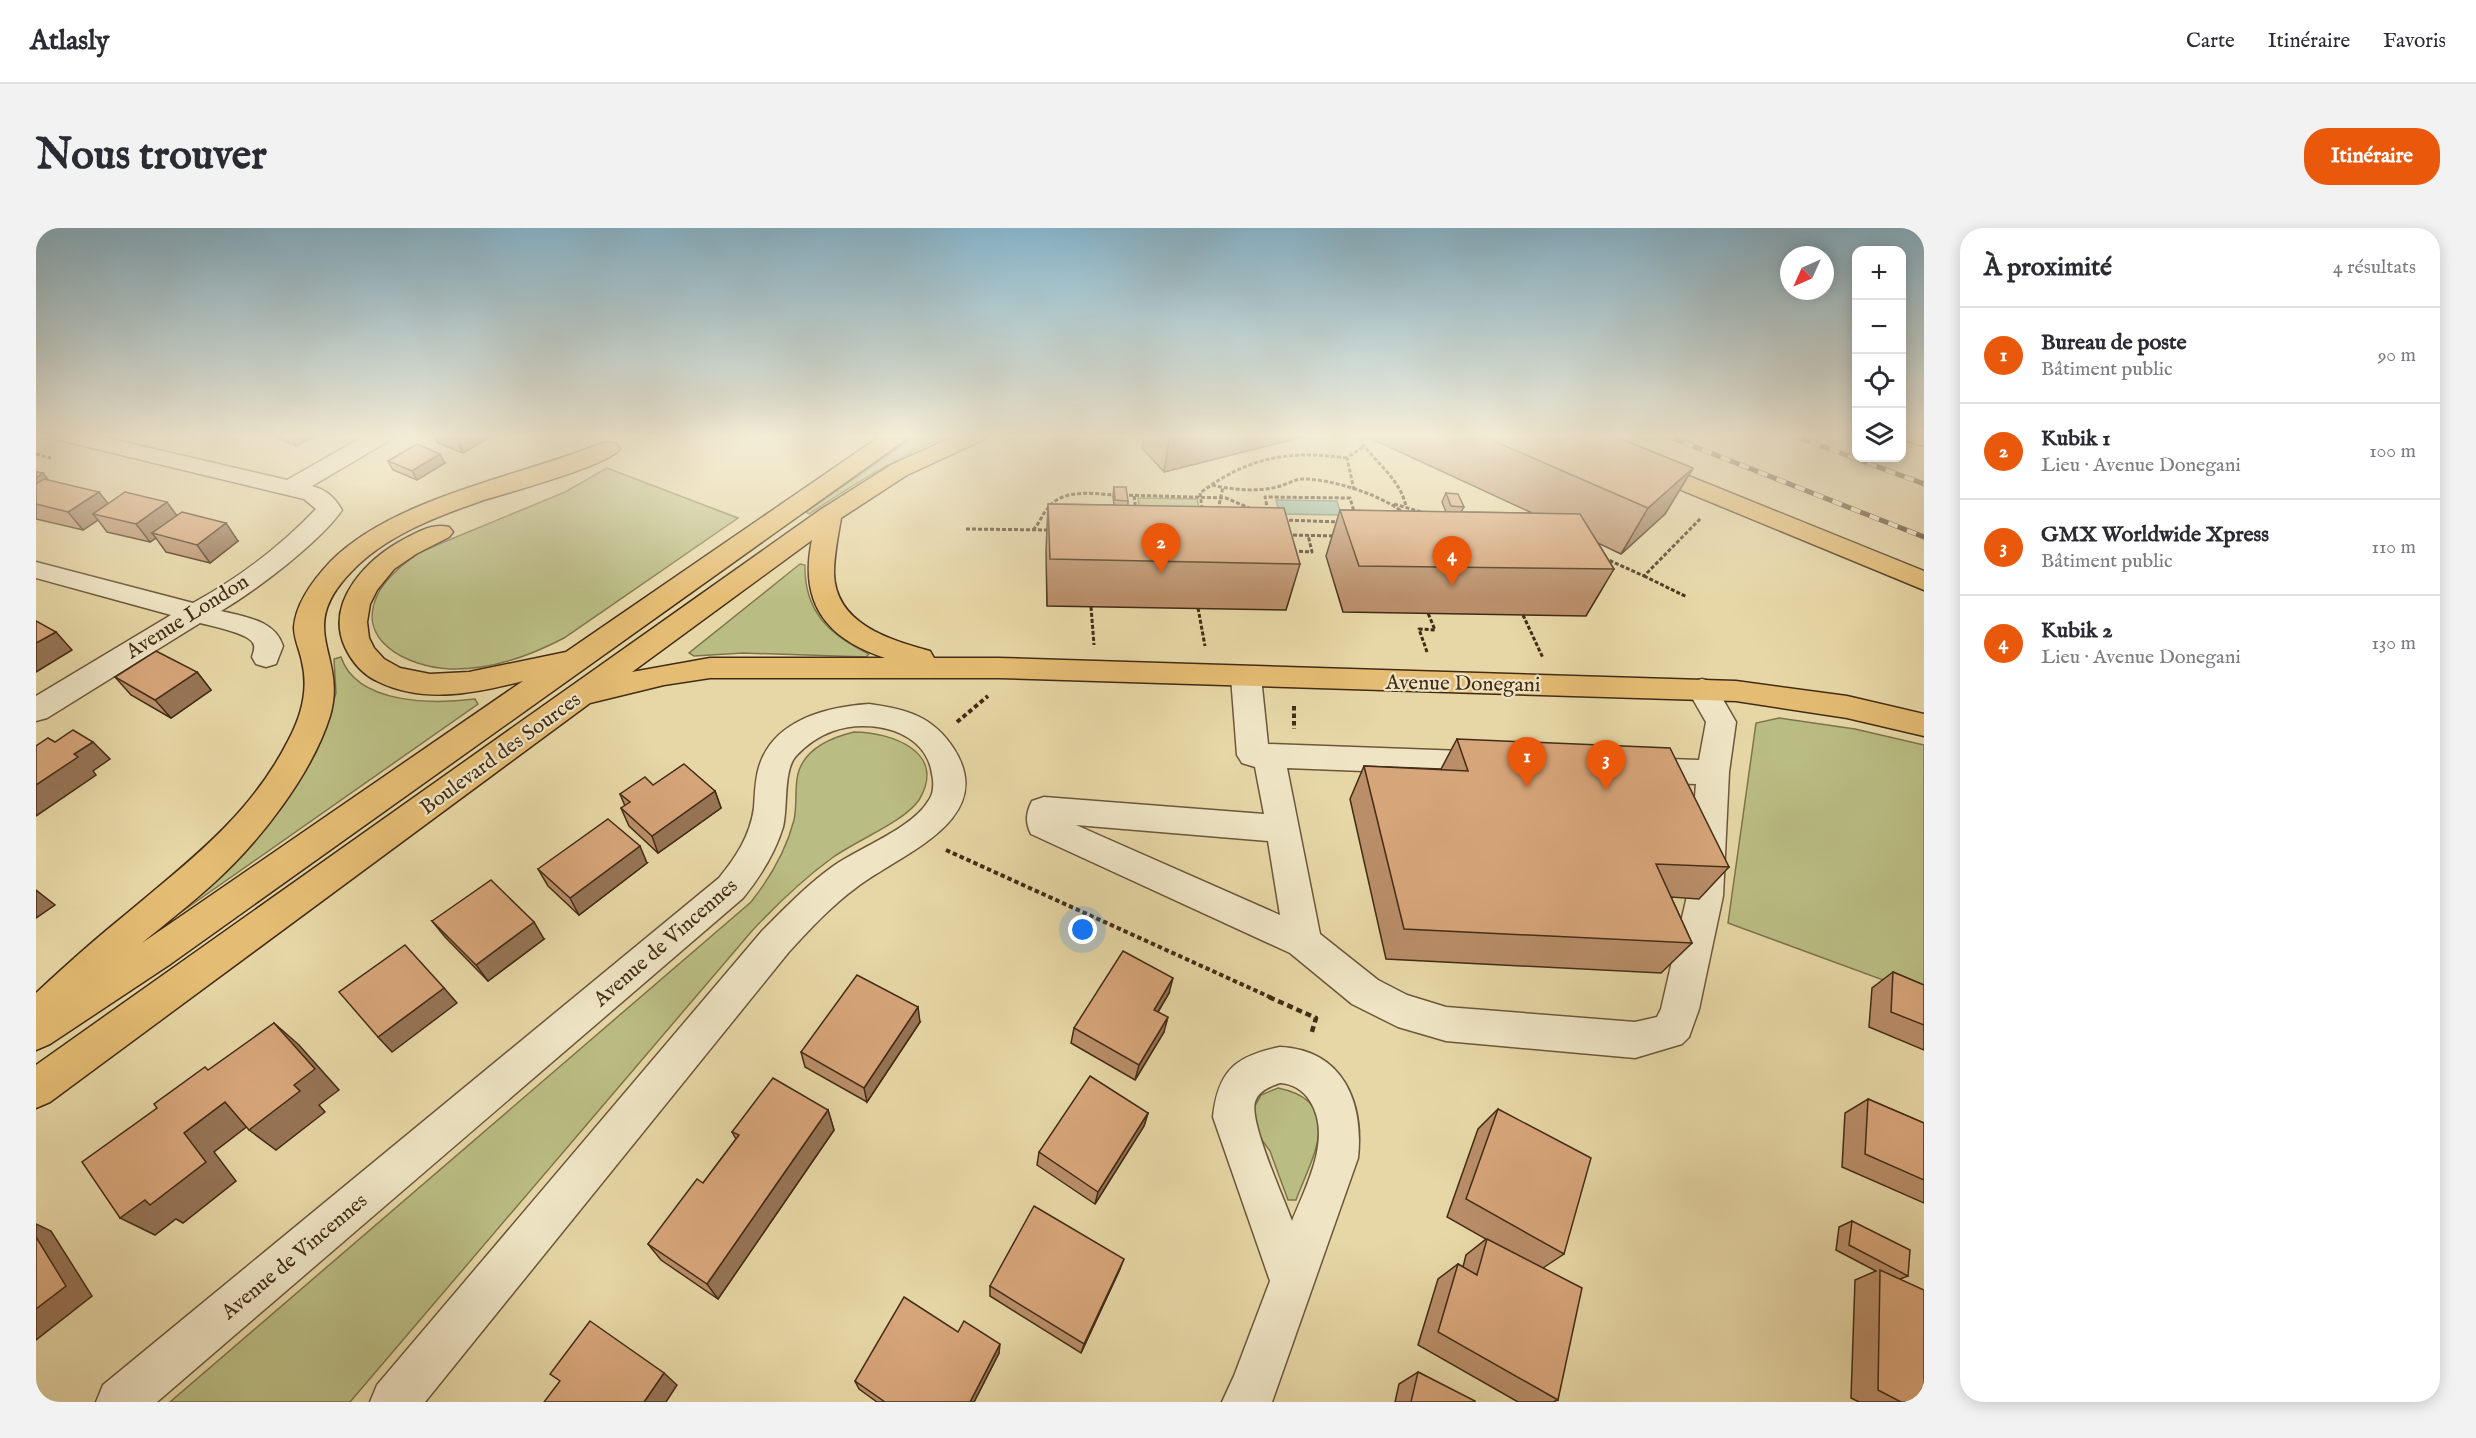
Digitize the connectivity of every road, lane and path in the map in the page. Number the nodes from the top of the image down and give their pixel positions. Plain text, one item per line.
1 (294, 490) edge
2 (496, 490) edge
3 (543, 490) edge
4 (819, 490) edge
5 (869, 490) edge
6 (1204, 490) edge
7 (1222, 490) edge
8 (1354, 490) edge
9 (1400, 490) edge
10 (1701, 490) edge
11 (1134, 496) junction
12 (1200, 497) junction
13 (1221, 498) junction
14 (1394, 504) junction
15 (1406, 507) junction
16 (1136, 508) junction
17 (1147, 508) edge
18 (1127, 513) edge
19 (1219, 513) edge
20 (1426, 513) edge
21 (1263, 515) edge
22 (829, 516) junction
23 (1202, 516) edge
24 (1703, 516) dead end
25 (1270, 520) edge
26 (1281, 520) edge
27 (1346, 522) edge
28 (1357, 522) edge
29 (1396, 523) edge
30 (966, 529) dead end
31 (1033, 530) junction
32 (1056, 530) edge
33 (1286, 535) edge
34 (1308, 535) junction
35 (1341, 536) edge
36 (1282, 551) edge
37 (1594, 553) edge
38 (36, 570) edge
39 (1644, 576) junction
40 (1924, 581) edge
41 (1688, 597) dead end
42 (1091, 606) dead end
43 (1198, 608) dead end
44 (197, 613) junction
45 (1428, 613) dead end
46 (1523, 615) dead end
47 (1094, 653) dead end
48 (1208, 656) dead end
49 (266, 657) dead end
50 (581, 657) junction
51 (1430, 663) dead end
52 (1546, 666) dead end
53 (1246, 677) junction
54 (995, 680) junction
55 (1701, 689) junction
56 (581, 695) junction
57 (36, 710) edge
58 (1924, 724) edge
59 (952, 727) dead end
60 (1269, 756) junction
61 (1517, 765) edge
62 (1606, 768) edge
63 (1713, 772) junction
64 (1283, 829) junction
65 (945, 850) dead end
66 (1303, 942) junction
67 (36, 1017) edge
68 (36, 1032) edge
69 (1310, 1038) dead end
70 (36, 1089) edge
71 (1292, 1280) dead end
72 (120, 1402) edge
73 (394, 1402) edge
74 (1246, 1402) edge

1 - 44 street, Avenue London
2 - 67 main road
3 - 50 main road
4 - 50 main road, Boulevard des Sources
5 - 22 main road, Boulevard des Sources
6 - 12 path
7 - 13 path
8 - 14 path
9 - 15 path
10 - 40 main road
11 - 12 path
11 - 16 path
11 - 31 path
12 - 13 path
12 - 23 path
13 - 19 path
13 - 21 path
14 - 15 path
14 - 29 path
15 - 20 path
16 - 17 path
16 - 18 path
22 - 54 main road
22 - 56 main road, Boulevard des Sources
24 - 39 path
25 - 28 path
26 - 27 path
30 - 31 path
31 - 32 path
33 - 34 path
34 - 35 path
34 - 36 path
37 - 39 path
38 - 44 street
39 - 41 path
42 - 47 path
43 - 48 path
44 - 49 street
44 - 57 street, Avenue London
45 - 51 path
46 - 52 path
50 - 68 main road, Boulevard des Sources
53 - 54 main road, Avenue Donegani
53 - 55 main road, Avenue Donegani
53 - 60 street
54 - 56 main road
54 - 59 path
55 - 58 main road, Avenue Donegani
55 - 63 street
56 - 70 main road, Boulevard des Sources
60 - 61 street
60 - 64 street
62 - 63 street
63 - 66 street
64 - 66 street
64 - 66 street
65 - 69 path
71 - 74 street
72 - 73 street, Avenue de Vincennes

